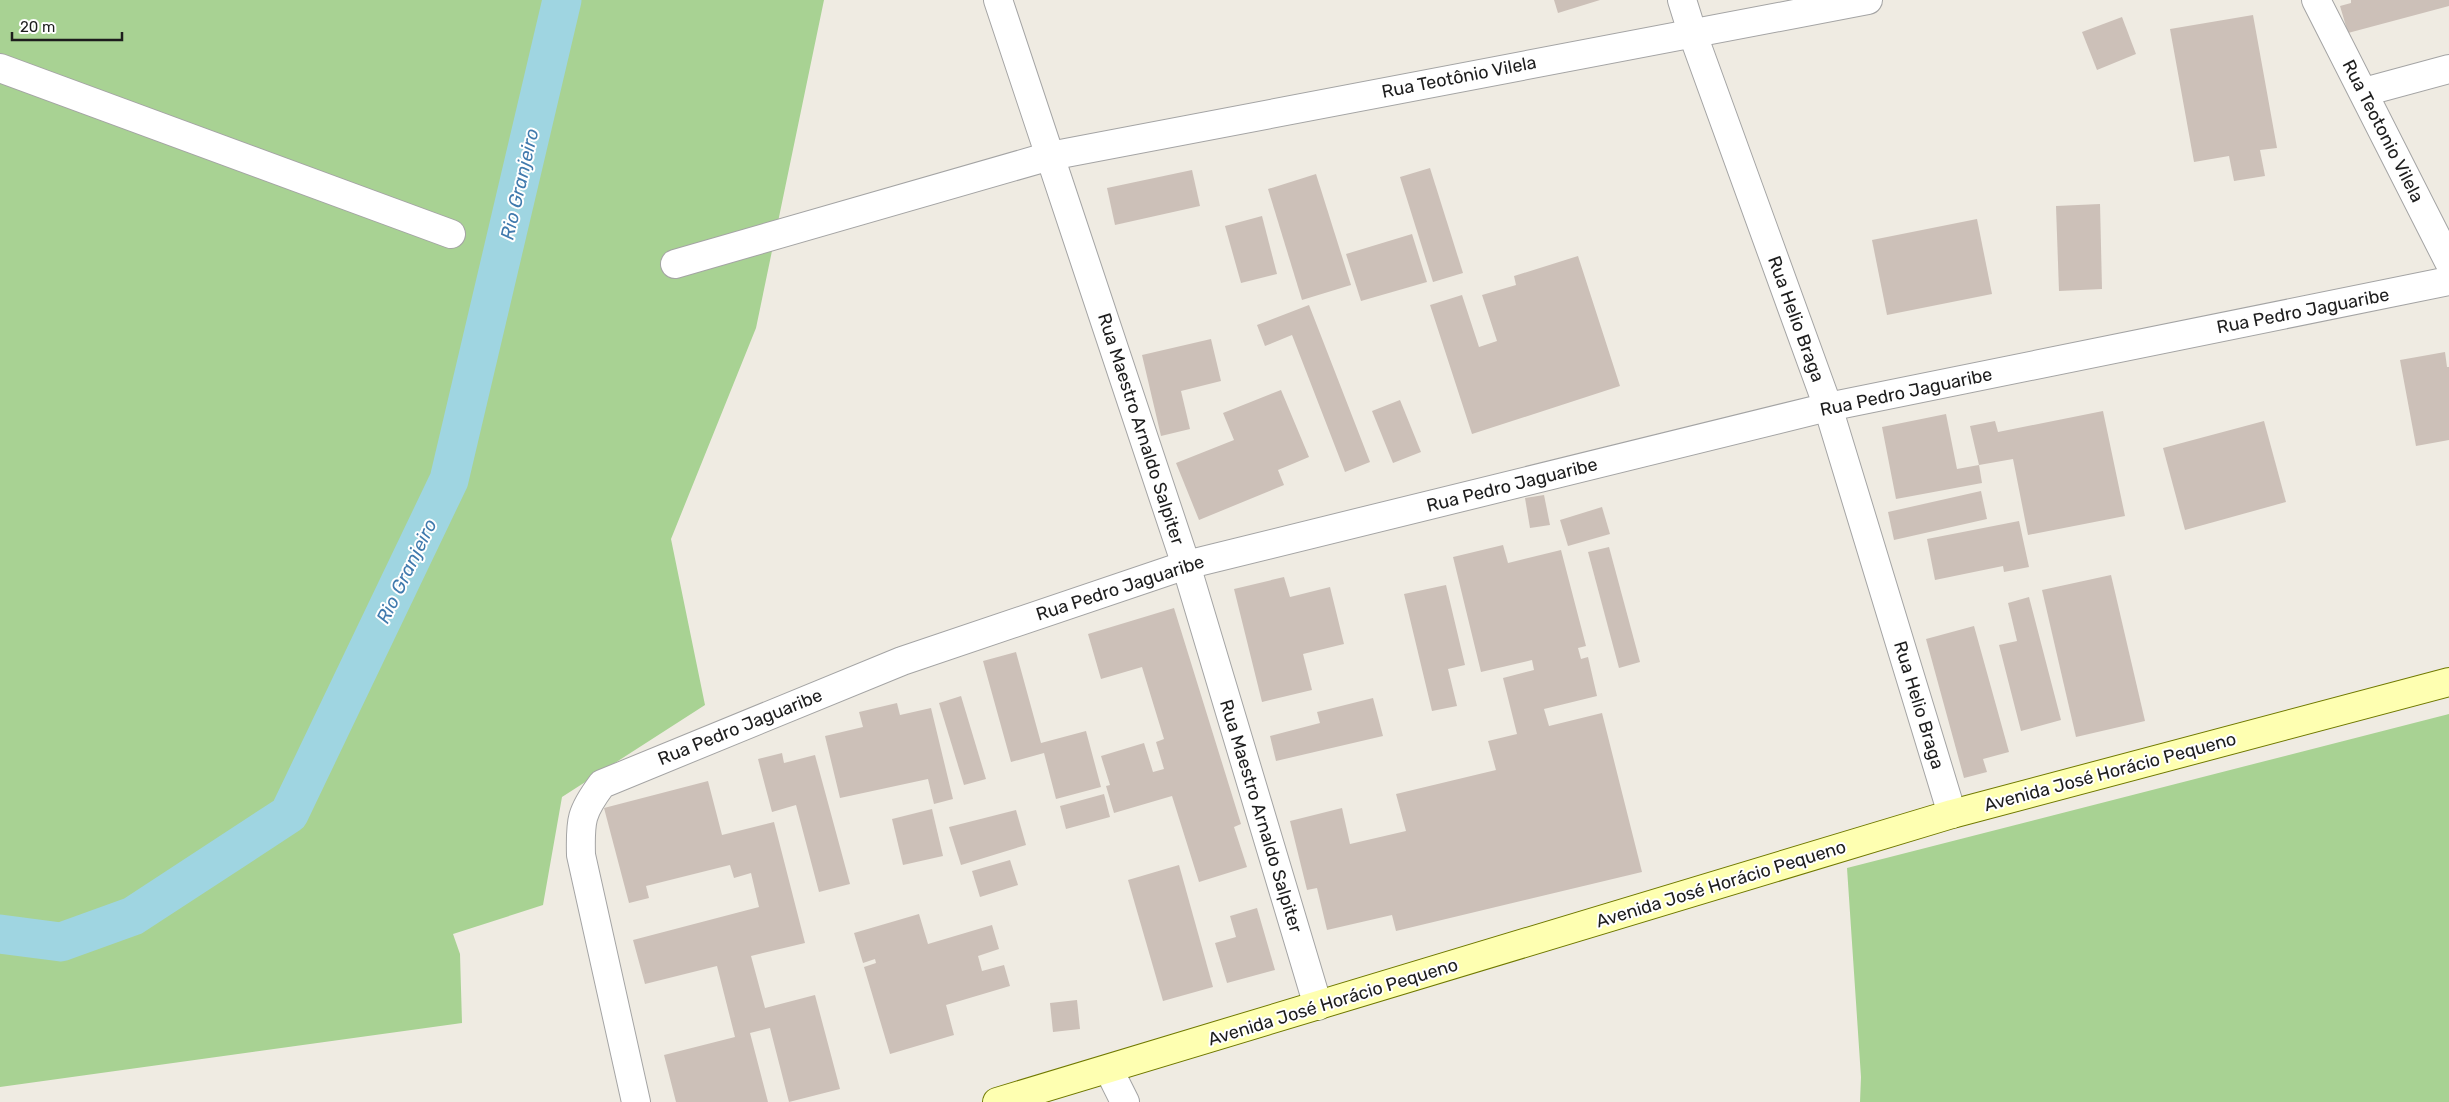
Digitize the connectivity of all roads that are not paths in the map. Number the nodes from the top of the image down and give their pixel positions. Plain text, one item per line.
1 (998, 0) edge
2 (1682, 0) edge
3 (1868, 0) edge
4 (2316, 0) edge
5 (1692, 32) junction
6 (0, 68) edge
7 (2449, 69) edge
8 (2364, 92) junction
9 (1050, 156) junction
10 (450, 234) dead end
11 (2449, 262) edge
12 (675, 264) dead end
13 (2449, 282) edge
14 (1828, 407) junction
15 (1186, 565) junction
16 (2449, 682) edge
17 (1952, 814) junction
18 (1318, 1006) junction
19 (1109, 1070) junction
20 (636, 1102) edge
21 (997, 1102) edge
22 (1125, 1102) edge

1 - 9 street, Rua Maestro Arnaldo Salpiter
2 - 5 street, Rua Helio Braga
3 - 5 street, Rua Teotônio Vilela
4 - 8 street, Rua Teotonio Vilela
5 - 9 street, Rua Teotônio Vilela
5 - 14 street, Rua Helio Braga
6 - 10 street
7 - 8 street
8 - 11 street, Rua Teotonio Vilela
9 - 12 street, Rua Teotônio Vilela
9 - 15 street, Rua Maestro Arnaldo Salpiter
13 - 14 street, Rua Pedro Jaguaribe
14 - 15 street, Rua Pedro Jaguaribe
14 - 17 street, Rua Helio Braga
15 - 18 street, Rua Maestro Arnaldo Salpiter
15 - 20 street, Rua Pedro Jaguaribe
16 - 17 street, Avenida José Horácio Pequeno
17 - 18 street, Avenida José Horácio Pequeno
18 - 19 street, Avenida José Horácio Pequeno
19 - 21 street, Avenida José Horácio Pequeno
19 - 22 street

